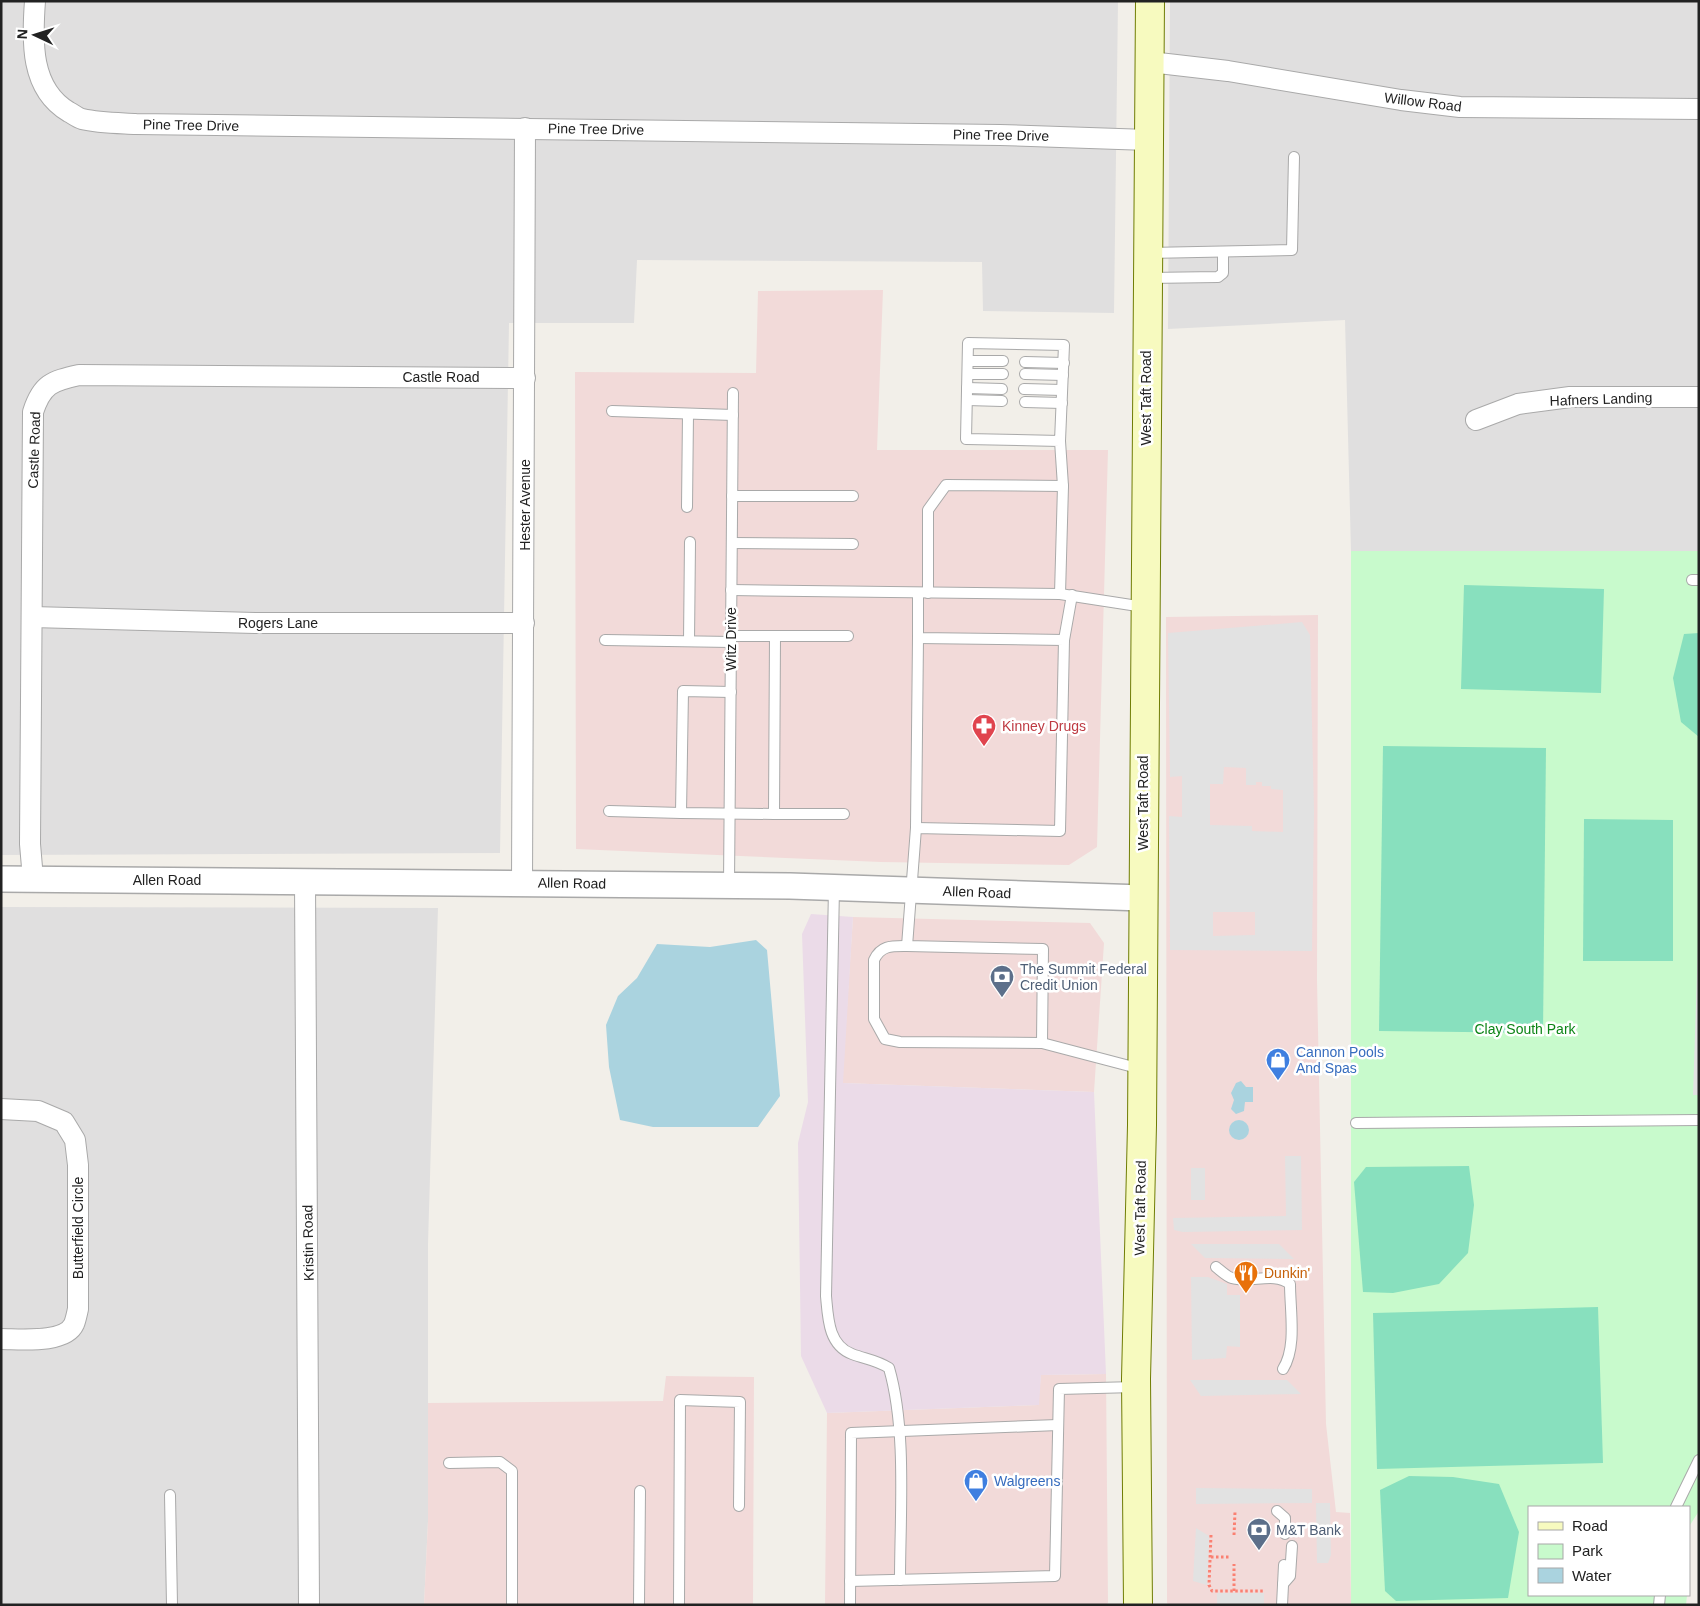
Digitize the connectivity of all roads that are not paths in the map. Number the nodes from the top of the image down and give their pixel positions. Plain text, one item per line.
1 (35, 1) edge
2 (1150, 1) edge
3 (1150, 62) junction
4 (1699, 109) edge
5 (525, 128) junction
6 (1148, 140) junction
7 (1294, 157) dead end
8 (1223, 252) junction
9 (1147, 266) junction
10 (968, 361) junction
11 (1003, 361) dead end
12 (1025, 362) dead end
13 (1064, 362) junction
14 (968, 374) junction
15 (1003, 374) dead end
16 (1024, 374) dead end
17 (1063, 375) junction
18 (525, 378) junction
19 (967, 388) junction
20 (1002, 388) dead end
21 (1024, 389) dead end
22 (1062, 390) junction
23 (733, 394) dead end
24 (1699, 398) edge
25 (967, 400) junction
26 (1002, 401) dead end
27 (1025, 402) dead end
28 (1062, 403) junction
29 (612, 411) dead end
30 (688, 414) junction
31 (733, 415) junction
32 (1476, 420) dead end
33 (1060, 441) junction
34 (1062, 486) junction
35 (732, 496) junction
36 (853, 496) dead end
37 (687, 507) dead end
38 (690, 542) dead end
39 (732, 543) junction
40 (854, 544) dead end
41 (731, 590) junction
42 (923, 593) junction
43 (1060, 594) junction
44 (1072, 596) junction
45 (1145, 607) junction
46 (32, 617) junction
47 (524, 623) junction
48 (775, 636) junction
49 (848, 636) dead end
50 (918, 638) junction
51 (731, 639) junction
52 (605, 640) dead end
53 (1064, 640) junction
54 (689, 641) junction
55 (731, 692) junction
56 (609, 811) dead end
57 (681, 813) junction
58 (730, 814) junction
59 (774, 814) junction
60 (844, 814) dead end
61 (916, 828) junction
62 (1, 879) edge
63 (33, 880) junction
64 (305, 880) junction
65 (522, 883) junction
66 (729, 885) junction
67 (834, 887) junction
68 (911, 890) junction
69 (1143, 898) junction
70 (907, 946) junction
71 (1042, 1044) junction
72 (1142, 1070) junction
73 (1, 1109) edge
74 (1699, 1120) edge
75 (1356, 1123) dead end
76 (1216, 1267) dead end
77 (1, 1339) edge
78 (1283, 1370) dead end
79 (1136, 1387) junction
80 (1058, 1425) junction
81 (900, 1431) junction
82 (1699, 1460) edge
83 (449, 1463) dead end
84 (640, 1491) dead end
85 (170, 1495) dead end
86 (739, 1506) dead end
87 (1676, 1506) edge
88 (1277, 1511) dead end
89 (1289, 1534) dead end
90 (1292, 1546) dead end
91 (1284, 1565) dead end
92 (900, 1580) junction
93 (850, 1581) junction
94 (1283, 1584) junction
95 (172, 1605) edge
96 (309, 1605) edge
97 (512, 1605) edge
98 (639, 1605) edge
99 (679, 1605) edge
100 (850, 1605) edge
101 (1138, 1605) edge
102 (1282, 1605) edge

1 - 5 street, Pine Tree Drive
2 - 3 main road, West Taft Road
3 - 4 street, Willow Road
3 - 6 main road, West Taft Road
5 - 6 street, Pine Tree Drive
5 - 18 street, Hester Avenue
6 - 9 main road, West Taft Road
7 - 8 lane
8 - 9 lane
8 - 9 lane
9 - 45 main road, West Taft Road
10 - 11 lane
10 - 13 lane
10 - 14 lane
12 - 13 lane
13 - 17 lane
14 - 15 lane
14 - 19 lane
16 - 17 lane
17 - 22 lane
18 - 46 street, Castle Road
18 - 47 street, Hester Avenue
19 - 20 lane
19 - 25 lane
21 - 22 lane
22 - 28 lane
23 - 31 lane, Witz Drive
24 - 32 street, Hafners Landing
25 - 26 lane
25 - 33 lane
27 - 28 lane
28 - 33 lane
29 - 30 lane
30 - 31 lane
30 - 37 lane
31 - 35 lane, Witz Drive
33 - 34 lane
34 - 42 lane
34 - 43 lane
35 - 36 lane
35 - 39 lane, Witz Drive
38 - 54 lane
39 - 40 lane
39 - 41 lane, Witz Drive
41 - 42 lane
41 - 51 lane, Witz Drive
42 - 43 lane
42 - 50 lane
43 - 44 lane
44 - 45 lane
44 - 53 lane
45 - 69 main road, West Taft Road
46 - 47 street, Rogers Lane
46 - 63 street, Castle Road
47 - 65 street, Hester Avenue
48 - 49 lane
48 - 51 lane
48 - 59 lane
50 - 53 lane
50 - 61 lane
51 - 54 lane
51 - 55 lane, Witz Drive
52 - 54 lane
53 - 61 lane
55 - 57 lane
55 - 58 lane, Witz Drive
56 - 57 lane
57 - 58 lane
58 - 59 lane
58 - 66 lane, Witz Drive
59 - 60 lane
61 - 68 lane
62 - 63 street, Allen Road
63 - 64 street, Allen Road
64 - 65 street, Allen Road
64 - 96 street, Kristin Road
65 - 66 street, Allen Road
66 - 67 street, Allen Road
67 - 68 street, Allen Road
67 - 81 lane
68 - 69 street, Allen Road
68 - 70 lane
69 - 72 main road, West Taft Road
70 - 71 lane
70 - 71 lane
71 - 72 lane
72 - 79 main road, West Taft Road
73 - 77 street, Butterfield Circle
74 - 75 lane
76 - 78 lane
79 - 80 lane
79 - 101 main road, West Taft Road
80 - 81 lane
80 - 92 lane
81 - 92 lane
81 - 93 lane
82 - 87 lane
83 - 97 lane
84 - 98 lane
85 - 95 lane
86 - 99 lane
88 - 89 lane
90 - 94 lane
91 - 94 lane
92 - 93 lane
93 - 100 lane
94 - 102 lane

